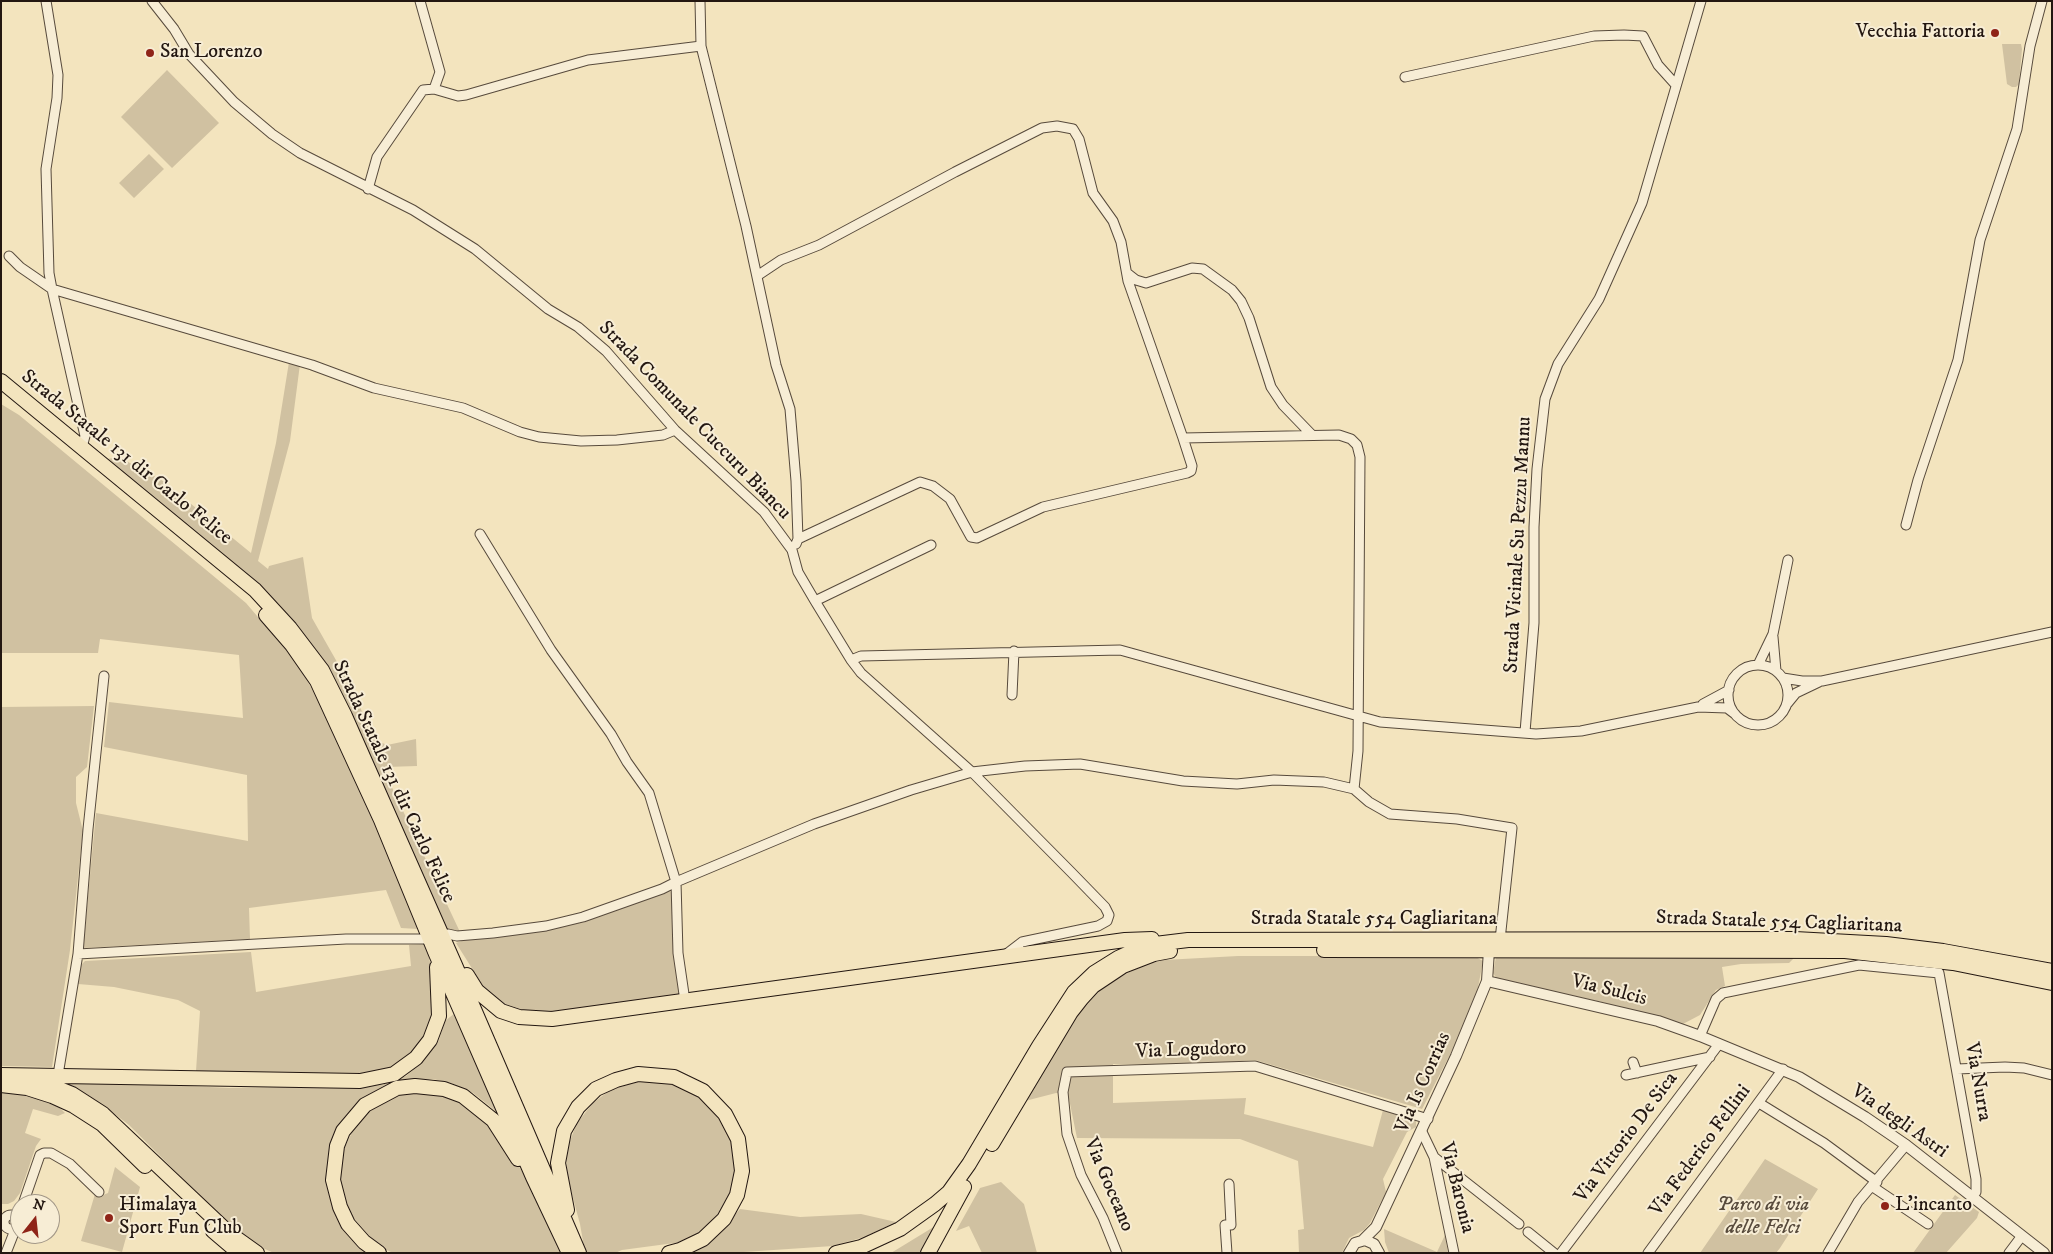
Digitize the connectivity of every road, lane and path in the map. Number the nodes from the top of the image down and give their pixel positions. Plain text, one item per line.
1 (46, 1) edge
2 (152, 1) edge
3 (420, 1) edge
4 (700, 1) edge
5 (1701, 1) edge
6 (2042, 1) edge
7 (701, 46) junction
8 (1405, 77) dead end
9 (1676, 85) junction
10 (434, 89) junction
11 (368, 189) junction
12 (9, 256) dead end
13 (1127, 273) junction
14 (757, 276) junction
15 (52, 289) junction
16 (1, 381) edge
17 (1, 393) edge
18 (674, 430) junction
19 (1312, 435) junction
20 (1183, 438) junction
21 (82, 447) junction
22 (1906, 525) dead end
23 (480, 534) dead end
24 (798, 539) junction
25 (931, 545) dead end
26 (792, 550) junction
27 (1788, 560) dead end
28 (815, 601) junction
29 (2052, 632) edge
30 (1773, 634) junction
31 (1014, 651) junction
32 (851, 660) junction
33 (1758, 665) junction
34 (1779, 674) junction
35 (104, 676) dead end
36 (1822, 681) junction
37 (1729, 690) junction
38 (1012, 695) dead end
39 (1787, 705) junction
40 (1698, 707) junction
41 (1735, 714) junction
42 (1357, 718) junction
43 (1526, 732) junction
44 (972, 772) junction
45 (1354, 788) junction
46 (676, 882) junction
47 (448, 934) dead end
48 (425, 939) dead end
49 (1188, 940) junction
50 (1500, 940) junction
51 (1489, 950) junction
52 (78, 954) junction
53 (436, 954) junction
54 (1001, 958) junction
55 (455, 965) junction
56 (2052, 971) edge
57 (2007, 974) junction
58 (1487, 981) junction
59 (2052, 984) edge
60 (2052, 988) edge
61 (685, 1001) junction
62 (1700, 1036) junction
63 (1720, 1044) junction
64 (1710, 1057) junction
65 (1634, 1062) dead end
66 (1783, 1069) junction
67 (1957, 1069) junction
68 (1067, 1072) joint
69 (1636, 1073) junction
70 (1, 1075) edge
71 (58, 1075) junction
72 (2052, 1075) edge
73 (1626, 1076) dead end
74 (1, 1085) edge
75 (1759, 1103) junction
76 (1428, 1119) junction
77 (1422, 1132) junction
78 (1906, 1145) junction
79 (1434, 1158) junction
80 (533, 1177) junction
81 (1229, 1184) dead end
82 (1875, 1184) junction
83 (964, 1187) junction
84 (99, 1192) dead end
85 (26, 1194) edge
86 (1973, 1196) junction
87 (9, 1219) edge
88 (1519, 1224) dead end
89 (1928, 1224) dead end
90 (1376, 1227) junction
91 (1528, 1232) dead end
92 (2021, 1236) junction
93 (1362, 1240) junction
94 (235, 1250) edge
95 (573, 1250) edge
96 (1378, 1250) edge
97 (2012, 1251) edge
98 (6, 1252) edge
99 (257, 1253) edge
100 (379, 1253) edge
101 (669, 1253) edge
102 (836, 1253) edge
103 (873, 1253) edge
104 (928, 1253) edge
105 (1118, 1253) edge
106 (1227, 1253) edge
107 (1349, 1253) edge
108 (1454, 1253) edge
109 (1554, 1253) edge
110 (1561, 1253) edge
111 (1648, 1253) edge
112 (1828, 1253) edge
113 (2044, 1253) edge

1 - 15 street
2 - 11 street, Strada Comunale Cuccuru Biancu
3 - 10 street
4 - 7 street
5 - 9 street, Strada Vicinale Su Pezzu Mannu
6 - 22 street
7 - 10 street
7 - 14 street
8 - 9 street
9 - 43 street, Strada Vicinale Su Pezzu Mannu
10 - 11 street
11 - 18 street, Strada Comunale Cuccuru Biancu
12 - 15 street
13 - 14 street
13 - 19 street
13 - 20 street
14 - 24 street
15 - 18 street
15 - 21 street
16 - 21 highway, Strada Statale 131 dir Carlo Felice
17 - 53 highway, Strada Statale 131 dir Carlo Felice
18 - 26 street, Strada Comunale Cuccuru Biancu
19 - 20 street
19 - 42 street
20 - 24 street
21 - 55 highway, Strada Statale 131 dir Carlo Felice
23 - 46 street
24 - 26 street
25 - 28 street
26 - 28 street, Strada Comunale Cuccuru Biancu
27 - 30 street
28 - 32 street, Strada Comunale Cuccuru Biancu
29 - 36 street
30 - 33 street
30 - 34 street
31 - 32 street
31 - 38 street
31 - 42 street
32 - 44 street, Strada Comunale Cuccuru Biancu
33 - 34 street
33 - 37 street
34 - 36 street
34 - 39 street
35 - 52 street
36 - 39 street
37 - 40 street
37 - 41 street
39 - 41 street
40 - 41 street
40 - 43 street
42 - 43 street
42 - 45 street
44 - 45 street
44 - 46 street
44 - 54 street, Strada Comunale Cuccuru Biancu
45 - 50 street
46 - 47 street
46 - 61 street
48 - 52 street
49 - 50 highway, Strada Statale 554 Cagliaritana
49 - 54 highway
49 - 102 highway, Strada Statale 554 Cagliaritana
50 - 56 highway, Strada Statale 554 Cagliaritana
51 - 57 highway, Strada Statale 554 Cagliaritana
51 - 58 street, Via Is Corrias
51 - 83 highway, Strada Statale 554 Cagliaritana
52 - 71 street
53 - 71 highway
53 - 80 highway, Strada Statale 131 dir Carlo Felice
54 - 61 highway
55 - 61 highway
55 - 95 highway, Strada Statale 131 dir Carlo Felice
57 - 59 highway, Strada Statale 554 Cagliaritana
57 - 60 highway
58 - 62 street, Via Sulcis
58 - 76 street, Via Is Corrias
62 - 63 street, Via Sulcis
62 - 67 street, Via Nurra
63 - 64 street, Via Vittorio De Sica
63 - 66 street, Via degli Astri
64 - 69 street
64 - 110 street, Via Vittorio De Sica
65 - 69 street
66 - 75 street, Via Federico Fellini
66 - 78 street, Via degli Astri
67 - 72 street
67 - 86 street, Via Nurra
68 - 76 street, Via Logudoro
68 - 105 street, Via Goceano
69 - 73 street
70 - 71 highway
70 - 99 highway
74 - 94 highway
75 - 82 street
75 - 111 street, Via Federico Fellini
76 - 77 street, Via Is Corrias
77 - 79 street, Via Baronia
77 - 90 street, Via Is Corrias
78 - 82 street
78 - 86 street, Via degli Astri
79 - 88 street
79 - 108 street, Via Baronia
80 - 95 highway
80 - 100 highway
81 - 106 street
82 - 89 street
82 - 112 street
83 - 103 highway, Strada Statale 554 Cagliaritana
83 - 104 highway
84 - 85 street
86 - 92 street, Via degli Astri
87 - 98 street
90 - 93 street, Via Is Corrias
90 - 96 street
91 - 109 street
92 - 97 street
92 - 113 street, Via degli Astri
93 - 96 street
93 - 107 street, Via Is Corrias
95 - 101 highway

